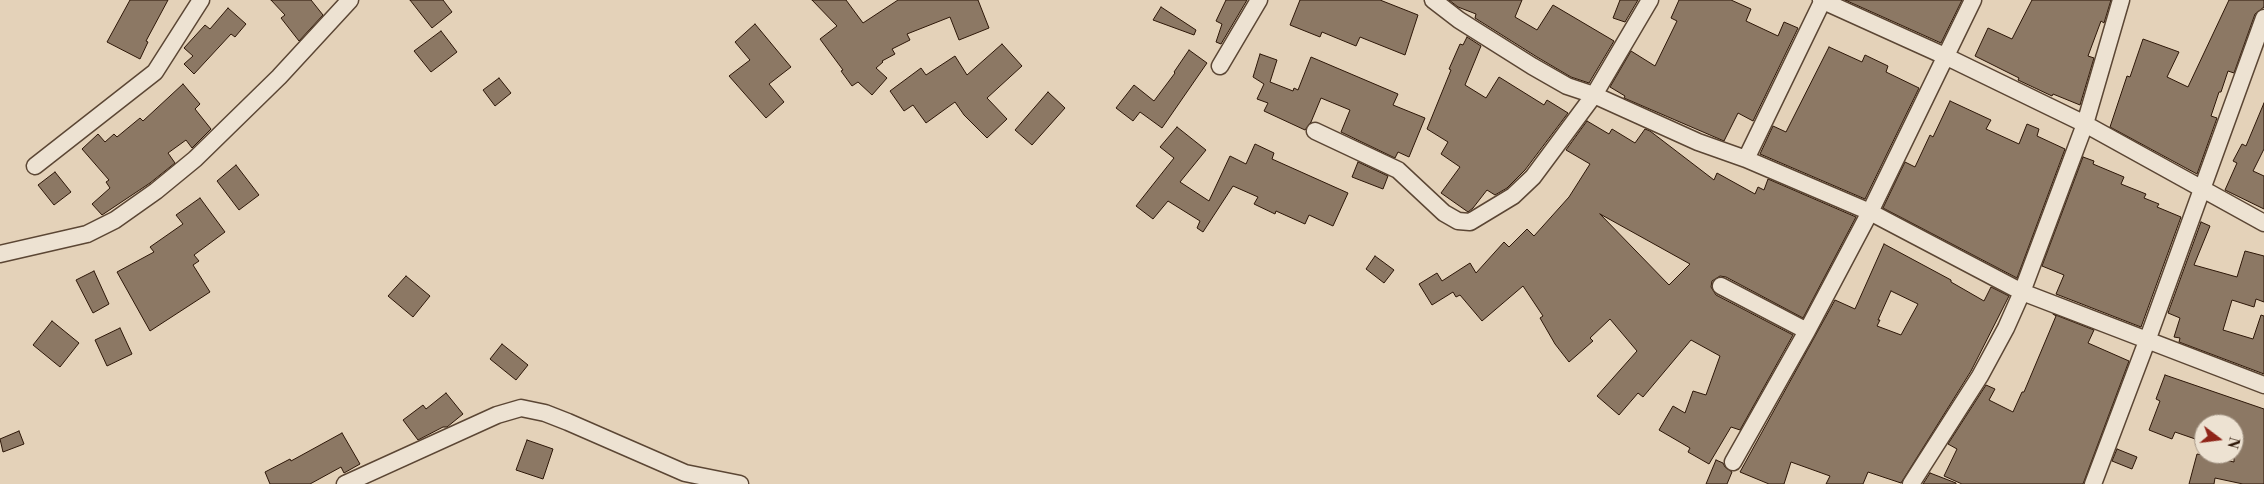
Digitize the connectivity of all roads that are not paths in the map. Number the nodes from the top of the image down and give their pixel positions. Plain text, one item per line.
1 (201, 0) edge
2 (350, 0) edge
3 (1259, 0) edge
4 (1434, 0) edge
5 (1650, 0) edge
6 (1822, 0) edge
7 (1973, 0) edge
8 (2121, 0) edge
9 (2264, 18) edge
10 (1947, 57) junction
11 (1220, 66) dead end
12 (1594, 95) junction
13 (2085, 124) junction
14 (1315, 131) dead end
15 (1746, 159) junction
16 (35, 166) dead end
17 (2202, 190) junction
18 (1870, 212) junction
19 (2264, 223) edge
20 (0, 254) edge
21 (1721, 286) dead end
22 (2022, 292) junction
23 (1807, 331) junction
24 (2147, 342) junction
25 (2264, 385) edge
26 (1733, 462) dead end
27 (345, 484) edge
28 (740, 484) edge
29 (1911, 484) edge
30 (2093, 484) edge

1 - 16 street
2 - 20 street
3 - 11 street
4 - 12 street
5 - 12 street
6 - 10 street
6 - 15 street
7 - 10 street
8 - 13 street
9 - 17 street
10 - 13 street
10 - 18 street
12 - 14 street
12 - 15 street
13 - 17 street
13 - 22 street
15 - 18 street
17 - 19 street
17 - 24 street
18 - 22 street
18 - 23 street
21 - 23 street
22 - 24 street
22 - 29 street
23 - 26 street
24 - 25 street
24 - 30 street
27 - 28 street

